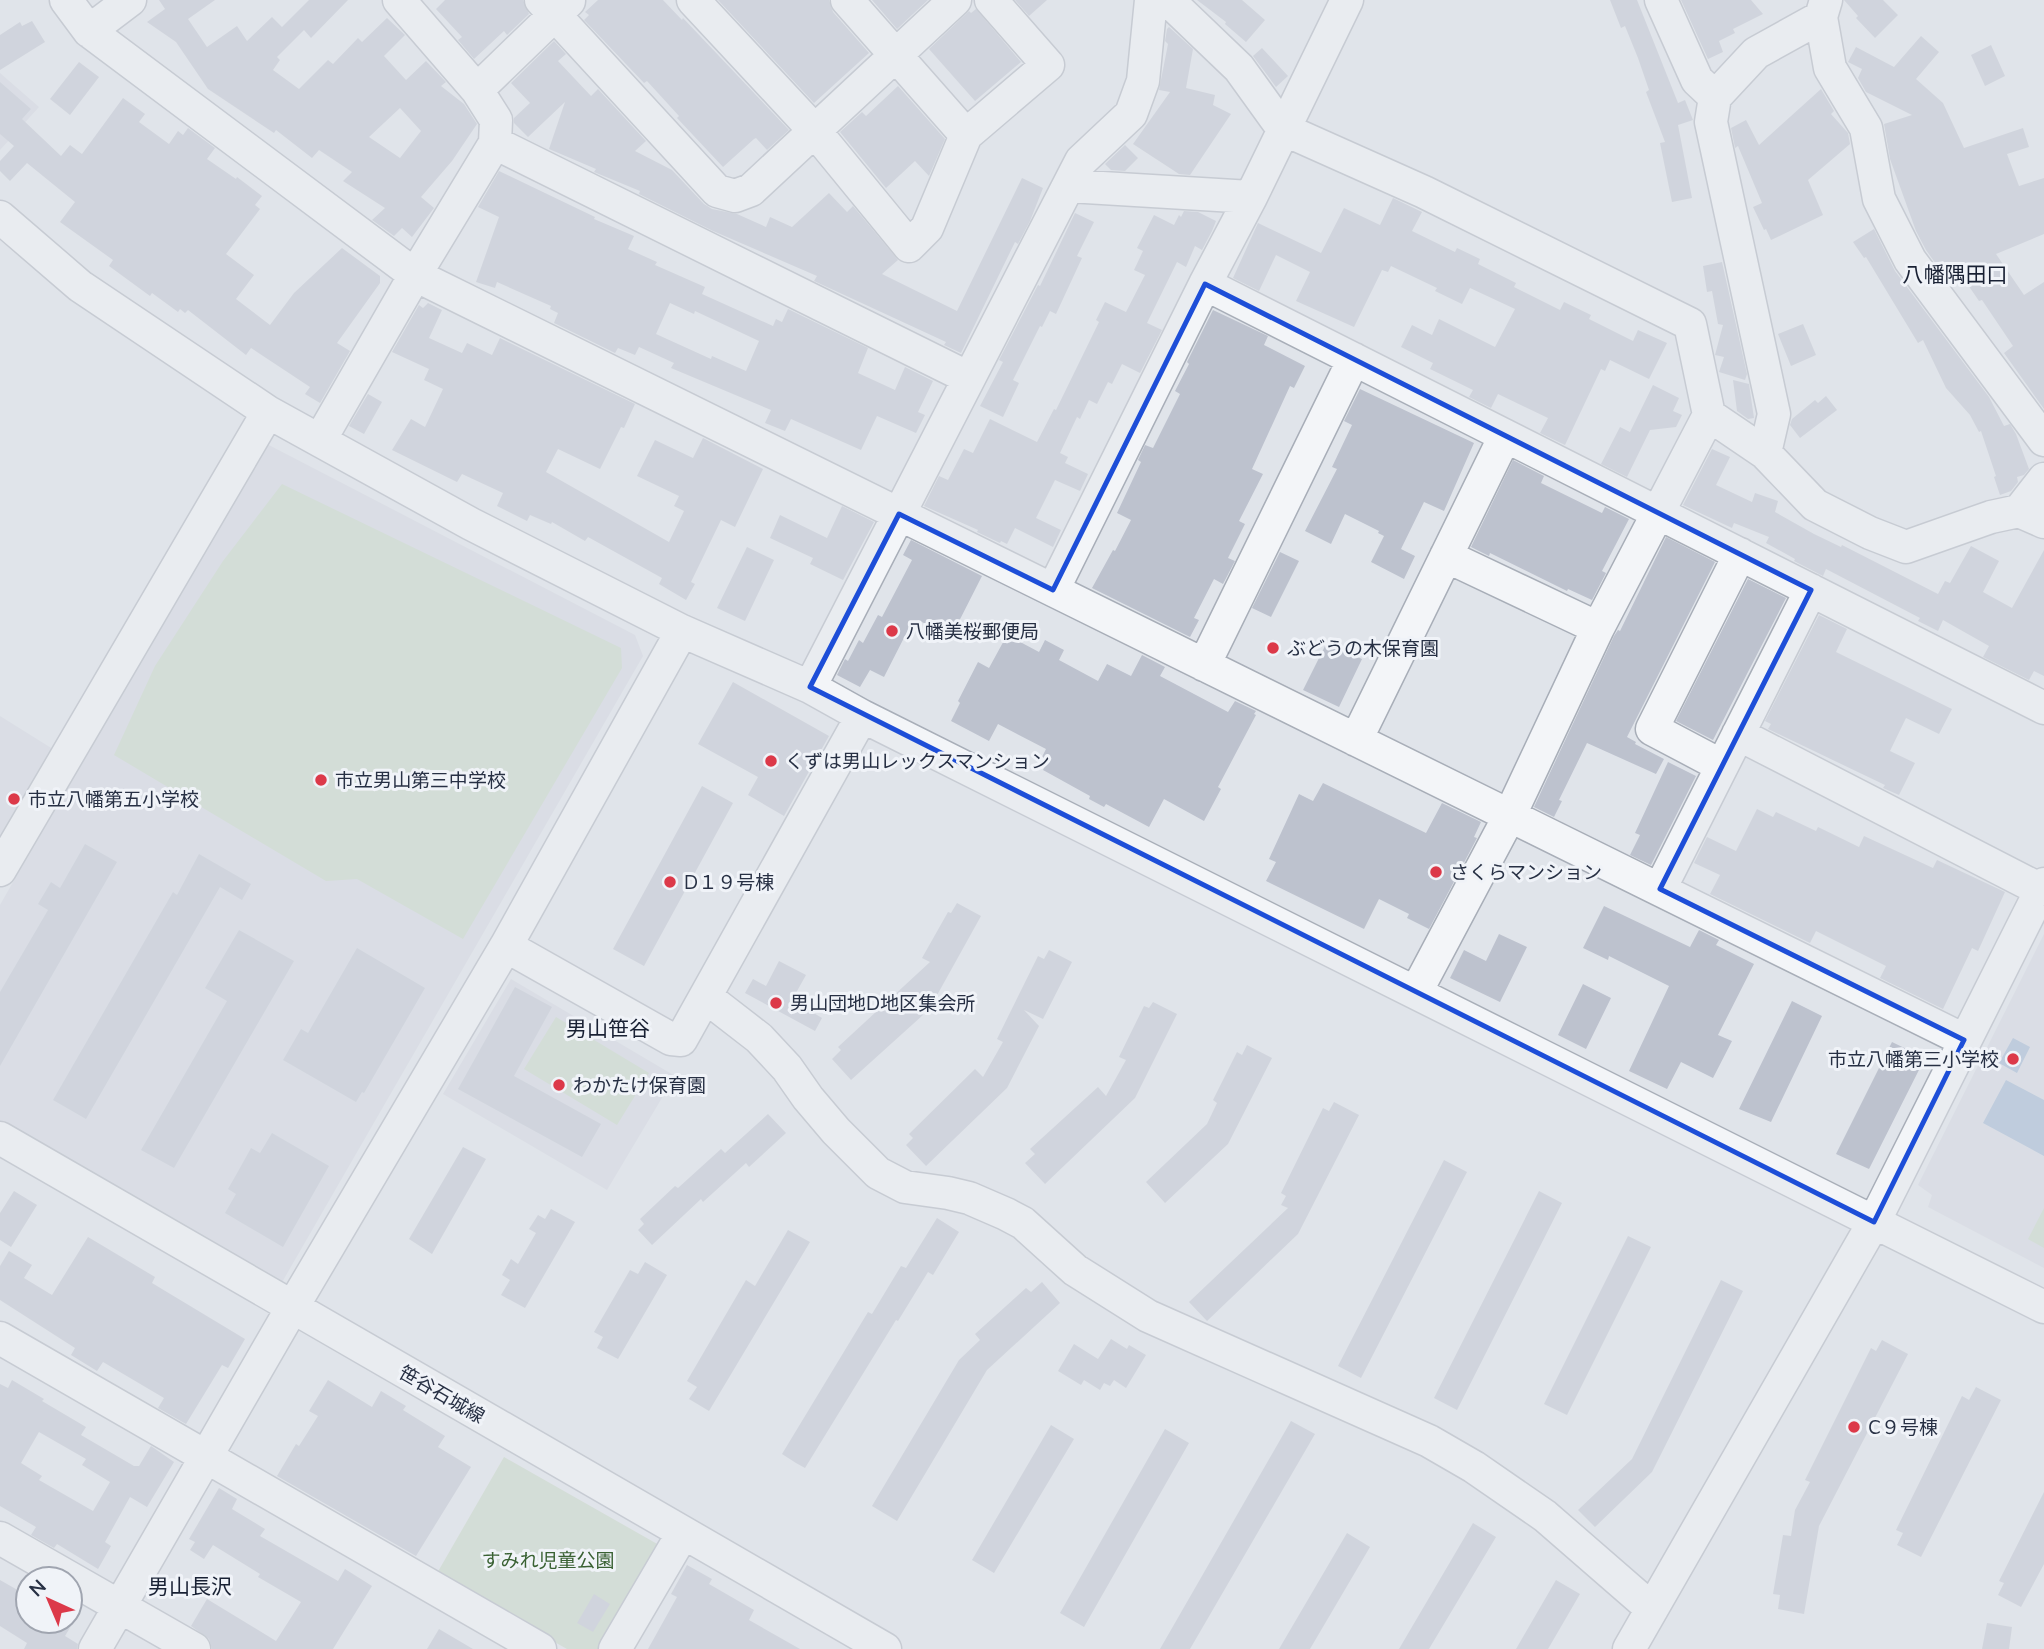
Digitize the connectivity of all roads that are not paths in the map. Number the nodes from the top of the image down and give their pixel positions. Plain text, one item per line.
1 (66, 0) edge
2 (130, 0) edge
3 (399, 0) edge
4 (693, 0) edge
5 (847, 0) edge
6 (956, 0) edge
7 (991, 0) edge
8 (1150, 0) edge
9 (1168, 0) edge
10 (1347, 0) edge
11 (1661, 0) edge
12 (555, 5) edge
13 (1824, 8) edge
14 (89, 31) junction
15 (896, 54) junction
16 (477, 90) junction
17 (1715, 97) junction
18 (1283, 129) junction
19 (814, 130) junction
20 (966, 135) junction
21 (495, 143) junction
22 (1069, 186) junction
23 (1251, 197) junction
24 (0, 217) edge
25 (415, 275) junction
26 (1205, 284) junction
27 (1354, 359) junction
28 (969, 378) junction
29 (268, 412) junction
30 (1709, 415) junction
31 (1506, 436) junction
32 (320, 440) junction
33 (2044, 440) edge
34 (1765, 453) junction
35 (2044, 479) edge
36 (1658, 513) junction
37 (899, 514) junction
38 (2032, 517) edge
39 (1740, 554) junction
40 (1447, 556) junction
41 (1053, 590) junction
42 (1811, 590) junction
43 (1598, 628) junction
44 (682, 631) junction
45 (1204, 665) junction
46 (810, 687) junction
47 (2044, 708) edge
48 (862, 716) junction
49 (1738, 734) junction
50 (1356, 740) junction
51 (1722, 766) junction
52 (1510, 816) junction
53 (0, 870) edge
54 (2042, 887) edge
55 (1660, 889) junction
56 (506, 946) junction
57 (1416, 992) junction
58 (706, 997) junction
59 (1964, 1040) junction
60 (0, 1138) edge
61 (1874, 1222) junction
62 (2044, 1307) edge
63 (292, 1308) junction
64 (0, 1338) edge
65 (206, 1456) junction
66 (683, 1533) junction
67 (0, 1538) edge
68 (120, 1606) junction
69 (1651, 1609) junction
70 (95, 1649) edge
71 (194, 1649) edge
72 (540, 1649) edge
73 (615, 1649) edge
74 (885, 1649) edge
75 (1629, 1649) edge

1 - 14 street
2 - 14 street
3 - 16 street
4 - 19 street
5 - 15 street
6 - 15 street
7 - 20 street
8 - 22 street
9 - 18 street
10 - 18 street
11 - 17 street
12 - 16 street
12 - 19 street
13 - 17 street
13 - 33 street
14 - 25 street
15 - 19 street
15 - 20 street
16 - 21 street
17 - 34 street
18 - 23 street
18 - 30 street
19 - 20 street
21 - 25 street
21 - 28 street
22 - 23 street
22 - 28 street
23 - 26 street
24 - 29 street
25 - 32 street
25 - 37 street
26 - 27 street
26 - 41 street
27 - 31 street
27 - 45 street
28 - 37 street
29 - 32 street
29 - 53 street
30 - 34 street
30 - 36 street
31 - 36 street
31 - 40 street
32 - 44 street
34 - 38 street
35 - 38 street
36 - 39 street
36 - 43 street
37 - 41 street
37 - 46 street
39 - 42 street
39 - 51 street
40 - 43 street
40 - 50 street
41 - 45 street
42 - 47 street
42 - 49 street
43 - 52 street
44 - 46 street
44 - 56 street
45 - 50 street
46 - 48 street
48 - 57 street
48 - 58 street
49 - 51 street
49 - 54 street
50 - 52 street
51 - 55 street
52 - 55 street
52 - 57 street
54 - 59 street
55 - 59 street
56 - 58 street
56 - 63 street
57 - 61 street
58 - 69 street
59 - 61 street
60 - 63 street, 笹谷石城線
61 - 62 street
61 - 69 street
63 - 65 street
63 - 66 street, 笹谷石城線
64 - 65 street
65 - 68 street
65 - 72 street
66 - 73 street
66 - 74 street, 笹谷石城線
67 - 68 street
68 - 70 street
68 - 71 street
69 - 75 street

